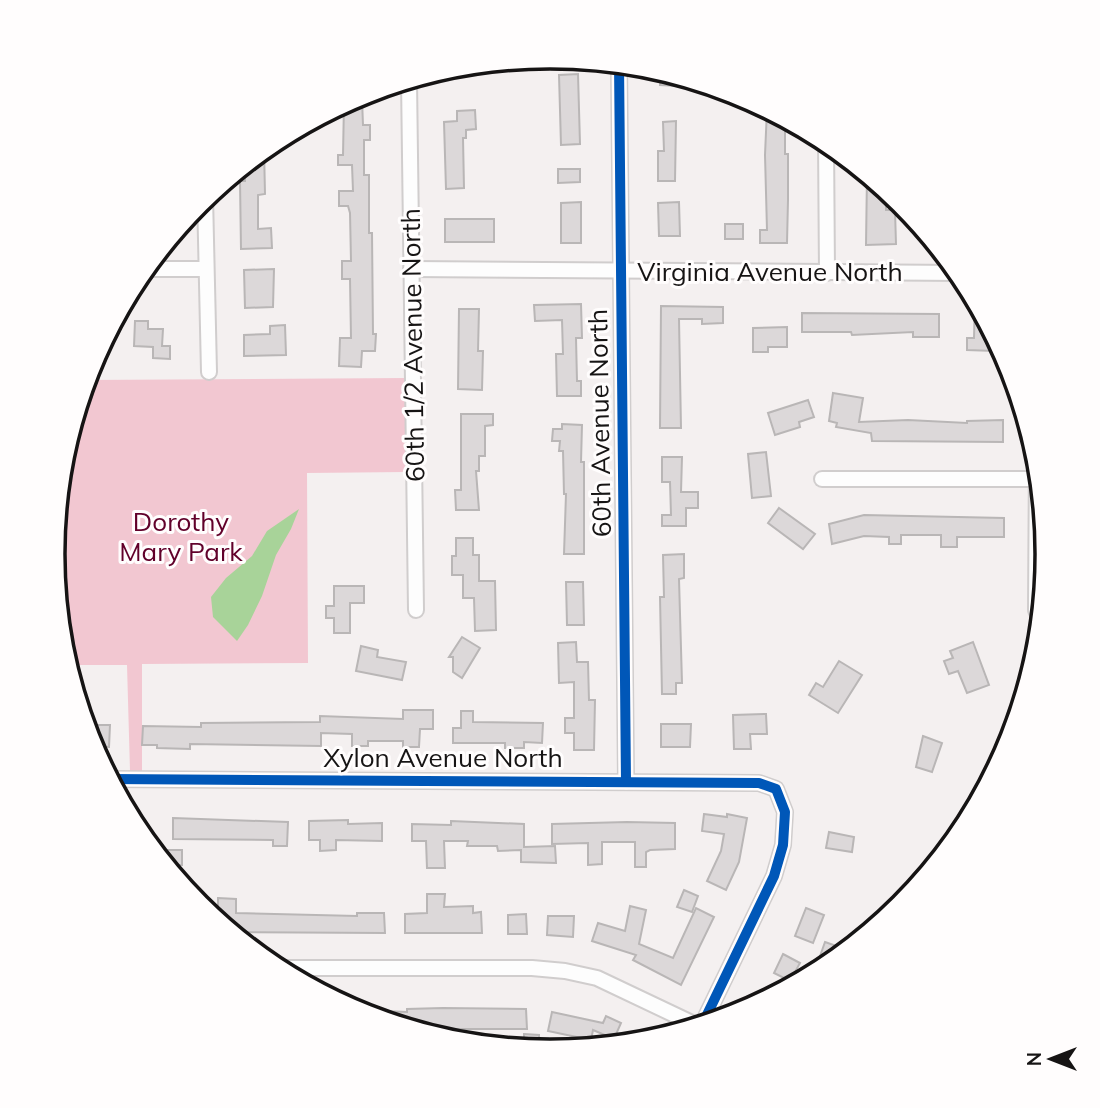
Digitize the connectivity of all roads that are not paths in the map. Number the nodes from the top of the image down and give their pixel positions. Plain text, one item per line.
1 (619, 74) edge
2 (408, 90) edge
3 (827, 156) edge
4 (205, 213) edge
5 (158, 269) edge
6 (206, 269) junction
7 (411, 269) junction
8 (621, 272) junction
9 (827, 273) junction
10 (945, 273) edge
11 (209, 372) dead end
12 (822, 479) dead end
13 (1029, 479) edge
14 (416, 610) dead end
15 (120, 779) edge
16 (626, 782) junction
17 (297, 968) edge
18 (707, 1013) edge
19 (686, 1020) edge

1 - 8 street, 60th Avenue North
2 - 7 street, 60th 1/2 Avenue North
3 - 9 street
4 - 6 street
5 - 6 street
6 - 11 street
7 - 8 street, Virginia Avenue North
7 - 14 street, 60th 1/2 Avenue North
8 - 9 street, Virginia Avenue North
8 - 16 street, 60th Avenue North
9 - 10 street, Virginia Avenue North
12 - 13 street
15 - 16 street, Xylon Avenue North
16 - 18 street, Xylon Avenue North
17 - 19 street

